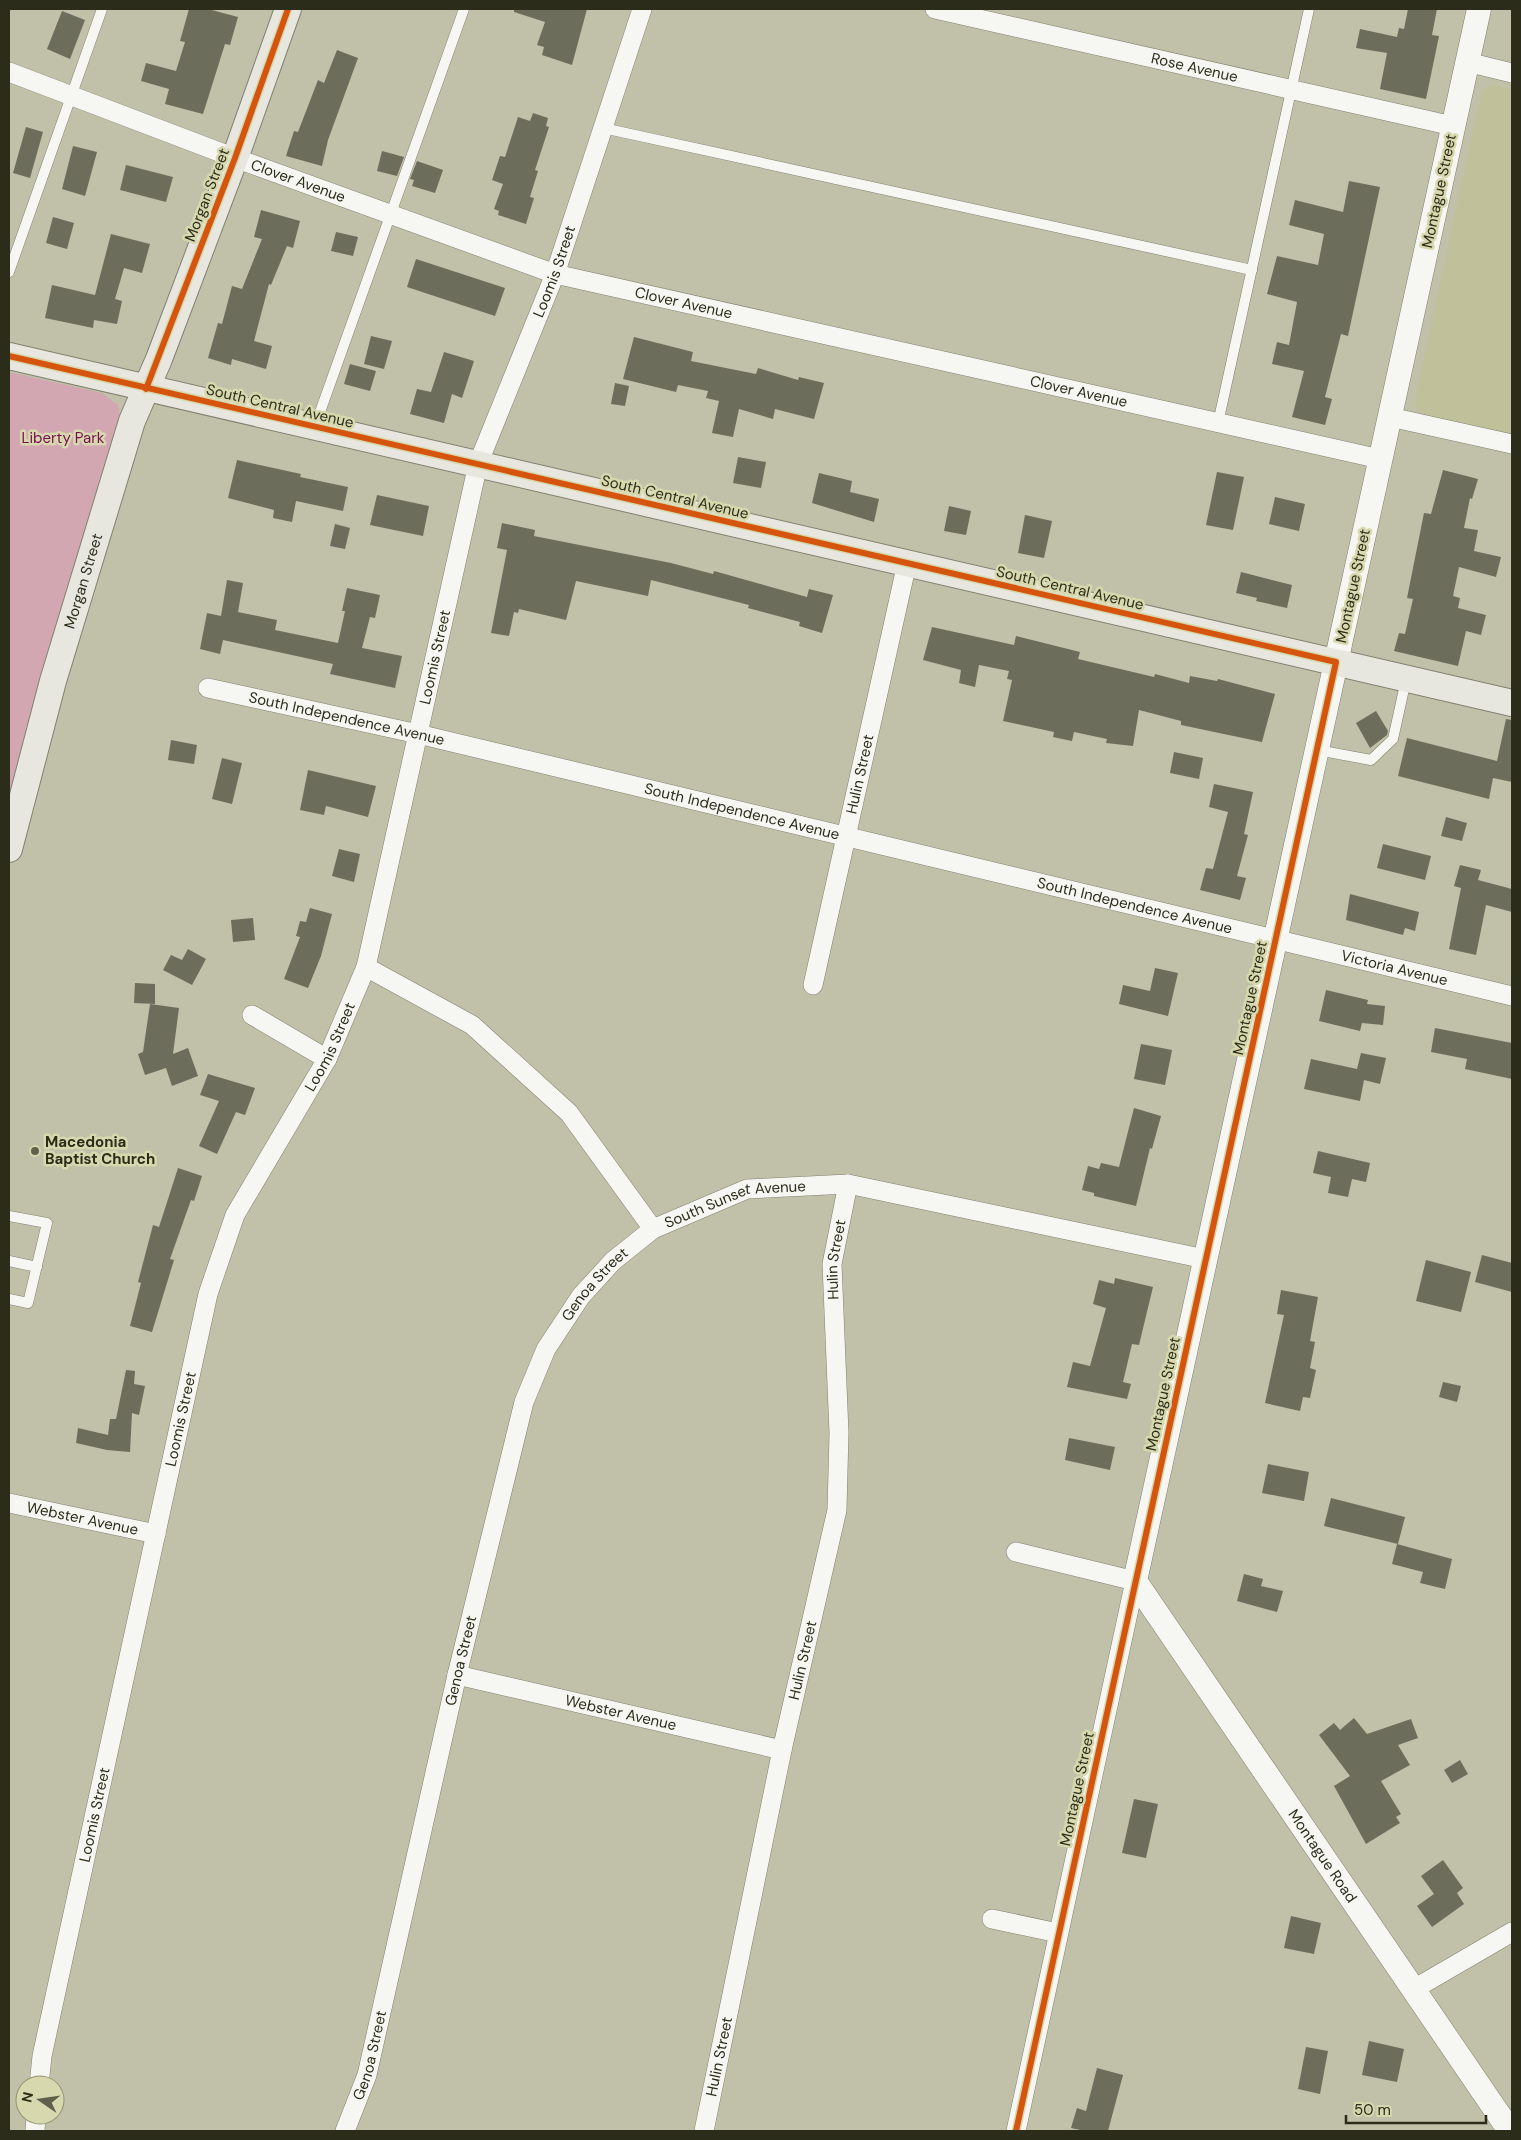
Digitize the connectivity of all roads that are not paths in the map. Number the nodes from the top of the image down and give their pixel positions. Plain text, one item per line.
1 (102, 9) edge
2 (288, 9) edge
3 (464, 9) edge
4 (642, 9) edge
5 (935, 9) edge
6 (1309, 9) edge
7 (1479, 9) edge
8 (1467, 62) junction
9 (9, 72) edge
10 (1512, 73) edge
11 (1293, 90) junction
12 (72, 96) junction
13 (1453, 126) junction
14 (603, 128) junction
15 (235, 158) junction
16 (390, 214) junction
17 (1252, 270) junction
18 (9, 272) edge
19 (555, 274) junction
20 (9, 356) edge
21 (146, 389) junction
22 (1390, 417) junction
23 (1218, 423) junction
24 (315, 426) junction
25 (1512, 444) edge
26 (1380, 459) junction
27 (478, 464) junction
28 (907, 564) junction
29 (1336, 662) junction
30 (1407, 678) junction
31 (208, 688) dead end
32 (1512, 703) edge
33 (418, 734) junction
34 (1317, 750) junction
35 (845, 838) junction
36 (9, 849) edge
37 (1275, 940) junction
38 (366, 967) junction
39 (813, 985) dead end
40 (1512, 996) edge
41 (252, 1015) dead end
42 (327, 1059) junction
43 (848, 1184) junction
44 (9, 1216) edge
45 (653, 1229) junction
46 (1205, 1259) junction
47 (9, 1261) edge
48 (37, 1266) junction
49 (9, 1299) edge
50 (9, 1503) edge
51 (156, 1534) junction
52 (1016, 1552) dead end
53 (1135, 1581) junction
54 (457, 1675) junction
55 (782, 1750) junction
56 (992, 1919) dead end
57 (1512, 1932) edge
58 (1058, 1933) junction
59 (1414, 1989) junction
60 (40, 2075) edge
61 (345, 2131) edge
62 (704, 2131) edge
63 (1016, 2131) edge
64 (1510, 2131) edge

1 - 12 lane
2 - 15 main road, Morgan Street
3 - 16 lane
4 - 14 street, Loomis Street
5 - 11 street, Rose Avenue
6 - 11 lane
7 - 8 street, Montague Street
8 - 10 street
8 - 13 street, Montague Street
9 - 12 street, Clover Avenue
11 - 13 street, Rose Avenue
11 - 17 lane
12 - 15 street, Clover Avenue
12 - 18 lane
13 - 22 street, Montague Street
14 - 17 lane
14 - 19 street, Loomis Street
15 - 16 street, Clover Avenue
15 - 21 main road, Morgan Street
16 - 19 street, Clover Avenue
16 - 24 lane
17 - 23 lane
19 - 23 street, Clover Avenue
19 - 27 street, Loomis Street
20 - 21 main road, South Central Avenue
21 - 24 main road, South Central Avenue
21 - 36 main road, Morgan Street
22 - 25 street
22 - 26 street, Montague Street
23 - 26 street, Clover Avenue
24 - 27 main road, South Central Avenue
26 - 29 street, Montague Street
27 - 28 main road, South Central Avenue
27 - 33 street, Loomis Street
28 - 29 main road, South Central Avenue
28 - 35 street, Hulin Street
29 - 30 main road, South Central Avenue
29 - 34 street, Montague Street
30 - 32 main road, South Central Avenue
30 - 34 lane
31 - 33 street, South Independence Avenue
33 - 35 street, South Independence Avenue
33 - 38 street, Loomis Street
34 - 37 street, Montague Street
35 - 37 street, South Independence Avenue
35 - 39 street, Hulin Street
37 - 40 street, Victoria Avenue
37 - 46 street, Montague Street
38 - 42 street, Loomis Street
38 - 45 street, South Sunset Avenue
41 - 42 street
42 - 51 street, Loomis Street
43 - 45 street, South Sunset Avenue
43 - 46 street, South Sunset Avenue
43 - 55 street, Hulin Street
44 - 48 lane
45 - 54 street, Genoa Street
46 - 53 street, Montague Street
47 - 48 lane
48 - 49 lane
50 - 51 street, Webster Avenue
51 - 60 street, Loomis Street
52 - 53 street
53 - 58 street, Montague Street
53 - 59 street, Montague Road
54 - 55 street, Webster Avenue
54 - 61 street, Genoa Street
55 - 62 street, Hulin Street
56 - 58 street
57 - 59 street
58 - 63 street, Montague Street
59 - 64 street, Montague Road

